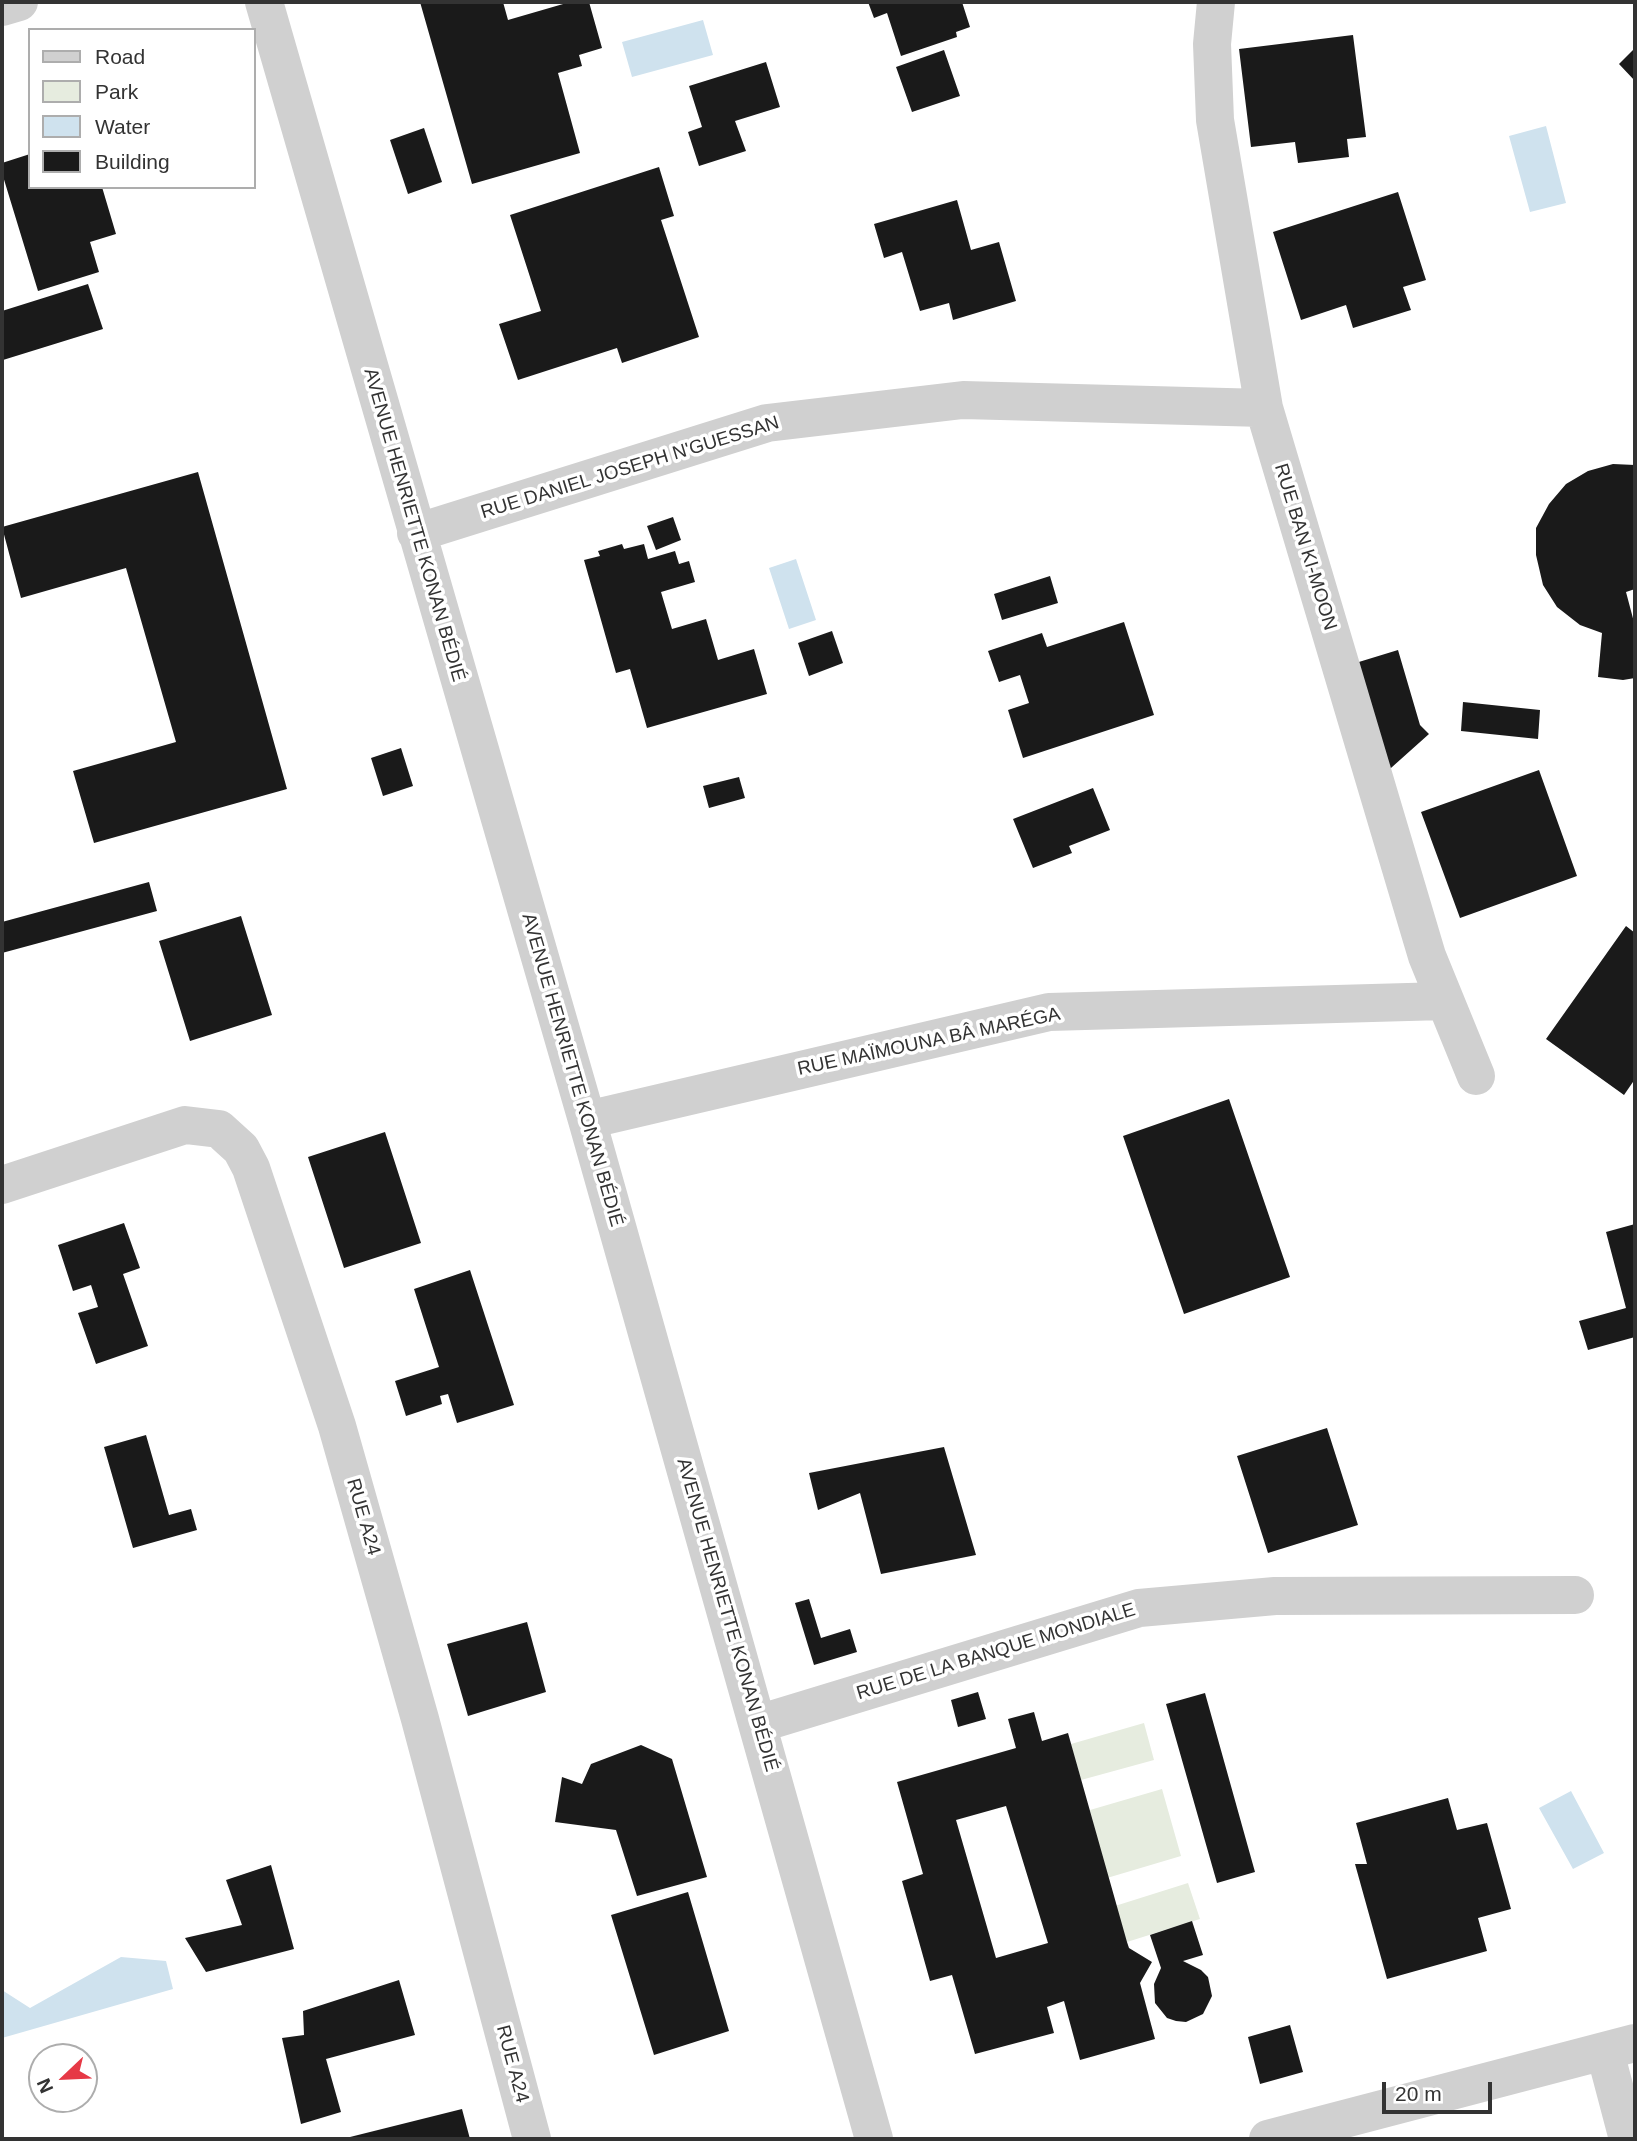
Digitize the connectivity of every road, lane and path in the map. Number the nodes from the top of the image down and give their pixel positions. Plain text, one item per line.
1 (19, 2) edge
2 (264, 2) edge
3 (1216, 2) edge
4 (2, 7) edge
5 (1264, 408) junction
6 (416, 533) junction
7 (1444, 1001) junction
8 (1476, 1076) dead end
9 (587, 1120) junction
10 (2, 1185) edge
11 (1575, 1595) dead end
12 (758, 1724) junction
13 (1620, 2047) edge
14 (532, 2139) edge
15 (874, 2139) edge
16 (1268, 2139) edge
17 (1628, 2139) edge

1 - 4 street
2 - 6 street, AVENUE HENRIETTE KONAN BÉDIÉ
3 - 5 street, RUE BAN KI-MOON
5 - 6 street, RUE DANIEL JOSEPH N'GUESSAN
5 - 7 street, RUE BAN KI-MOON
6 - 9 street, AVENUE HENRIETTE KONAN BÉDIÉ
7 - 8 street, RUE BAN KI-MOON
7 - 9 street, RUE MAÏMOUNA BÂ MARÉGA
9 - 12 street, AVENUE HENRIETTE KONAN BÉDIÉ
10 - 14 street, RUE A24
11 - 12 street, RUE DE LA BANQUE MONDIALE
12 - 15 street, AVENUE HENRIETTE KONAN BÉDIÉ
13 - 16 street
13 - 17 street

